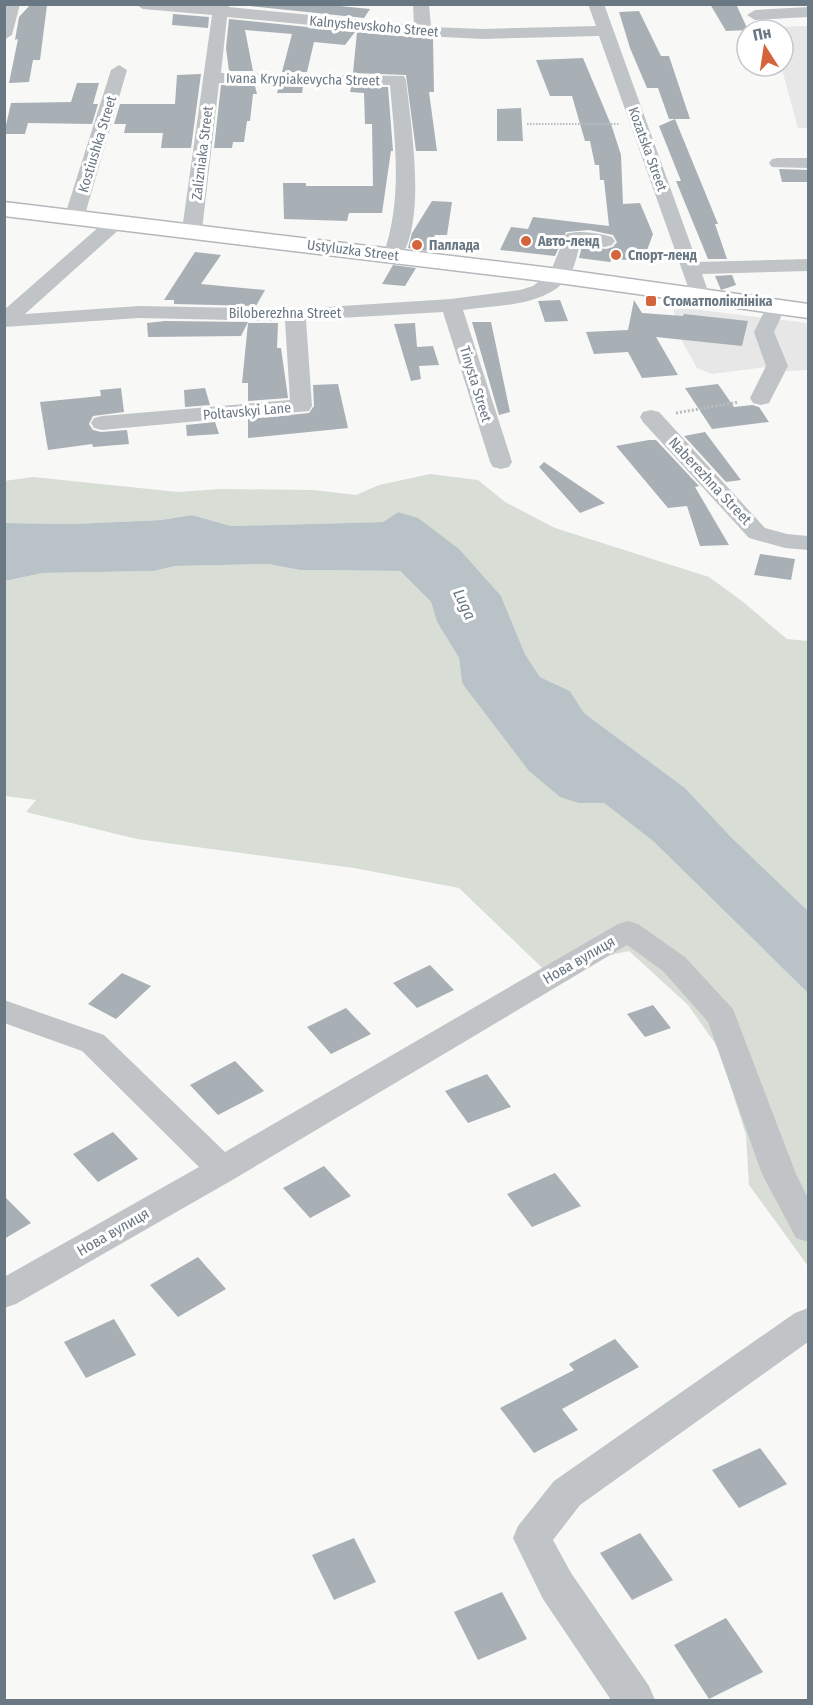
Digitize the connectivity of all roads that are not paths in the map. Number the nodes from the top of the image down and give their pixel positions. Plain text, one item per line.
1 (12, 4) edge
2 (143, 4) edge
3 (298, 4) edge
4 (421, 4) edge
5 (596, 4) edge
6 (221, 8) edge
7 (808, 12) edge
8 (755, 15) dead end
9 (287, 19) junction
10 (423, 31) junction
11 (606, 32) junction
12 (4, 35) edge
13 (119, 70) dead end
14 (211, 78) junction
15 (778, 163) dead end
16 (808, 163) edge
17 (4, 210) edge
18 (74, 218) junction
19 (116, 222) junction
20 (192, 230) junction
21 (605, 241) dead end
22 (393, 255) junction
23 (808, 265) edge
24 (691, 268) junction
25 (559, 276) junction
26 (699, 294) junction
27 (452, 306) junction
28 (776, 306) junction
29 (808, 311) edge
30 (295, 315) junction
31 (5, 321) edge
32 (761, 398) road end
33 (651, 417) road end
34 (102, 423) dead end
35 (501, 462) dead end
36 (808, 543) edge
37 (4, 1011) edge
38 (222, 1170) junction
39 (808, 1229) edge
40 (4, 1294) edge
41 (808, 1323) edge
42 (634, 1701) edge

1 - 12 street
2 - 6 street, Kalnyshevskoho Street
3 - 9 street
4 - 10 street
5 - 11 street, Kozatska Street
6 - 9 street, Kalnyshevskoho Street
6 - 14 street, Zalizniaka Street
7 - 8 street
9 - 10 street, Kalnyshevskoho Street
10 - 11 street, Kalnyshevskoho Street
11 - 24 street, Kozatska Street
13 - 18 street, Kostiushka Street
14 - 20 street, Zalizniaka Street
14 - 22 street, Ivana Krypiakevycha Street
15 - 16 street
17 - 18 main road, Ustyluzka Street
18 - 19 main road, Ustyluzka Street
19 - 20 main road, Ustyluzka Street
19 - 31 street
20 - 22 main road, Ustyluzka Street
21 - 25 street
22 - 25 main road, Ustyluzka Street
23 - 24 street
24 - 26 street, Kozatska Street
25 - 26 main road, Ustyluzka Street
25 - 27 street, Biloberezhna Street
26 - 28 main road, Ustyluzka Street
27 - 30 street, Biloberezhna Street
27 - 35 street, Tinysta Street
28 - 29 main road, Ustyluzka Street
28 - 32 street
30 - 31 street, Biloberezhna Street
30 - 34 street, Poltavskyi Lane
33 - 36 street, Naberezhna Street
37 - 38 street
38 - 39 street, Нова вулиця
38 - 40 street, Нова вулиця
41 - 42 street

